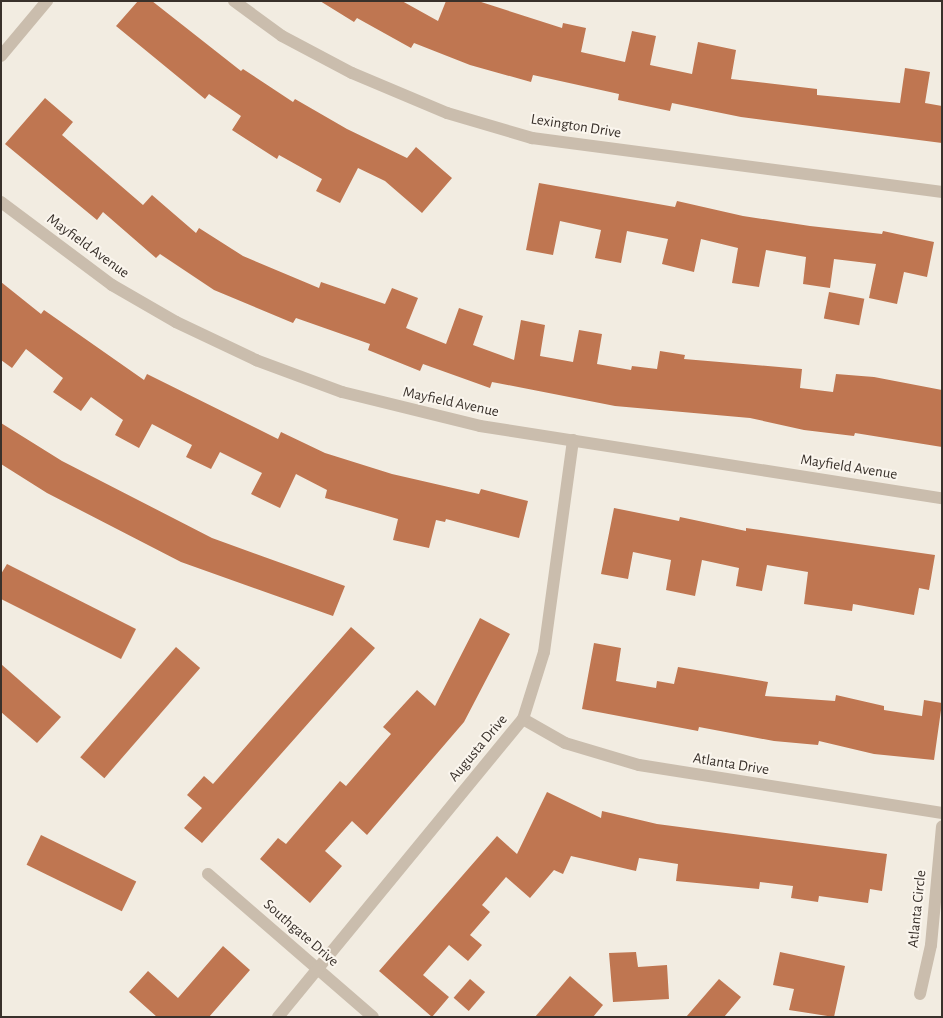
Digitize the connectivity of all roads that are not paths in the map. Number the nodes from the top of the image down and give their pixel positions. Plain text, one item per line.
1 (47, 1) edge
2 (234, 1) edge
3 (1, 56) edge
4 (942, 192) edge
5 (1, 202) edge
6 (573, 440) junction
7 (942, 498) edge
8 (523, 720) junction
9 (942, 813) edge
10 (942, 827) edge
11 (208, 874) dead end
12 (319, 970) junction
13 (920, 994) dead end
14 (278, 1017) edge
15 (373, 1017) edge

1 - 3 street
2 - 4 street, Lexington Drive
5 - 6 street, Mayfield Avenue
6 - 7 street, Mayfield Avenue
6 - 8 street, Augusta Drive
8 - 9 street, Atlanta Drive
8 - 12 street, Augusta Drive
10 - 13 street, Atlanta Circle
11 - 12 street, Southgate Drive
12 - 14 street, Augusta Drive
12 - 15 street, Southgate Drive

